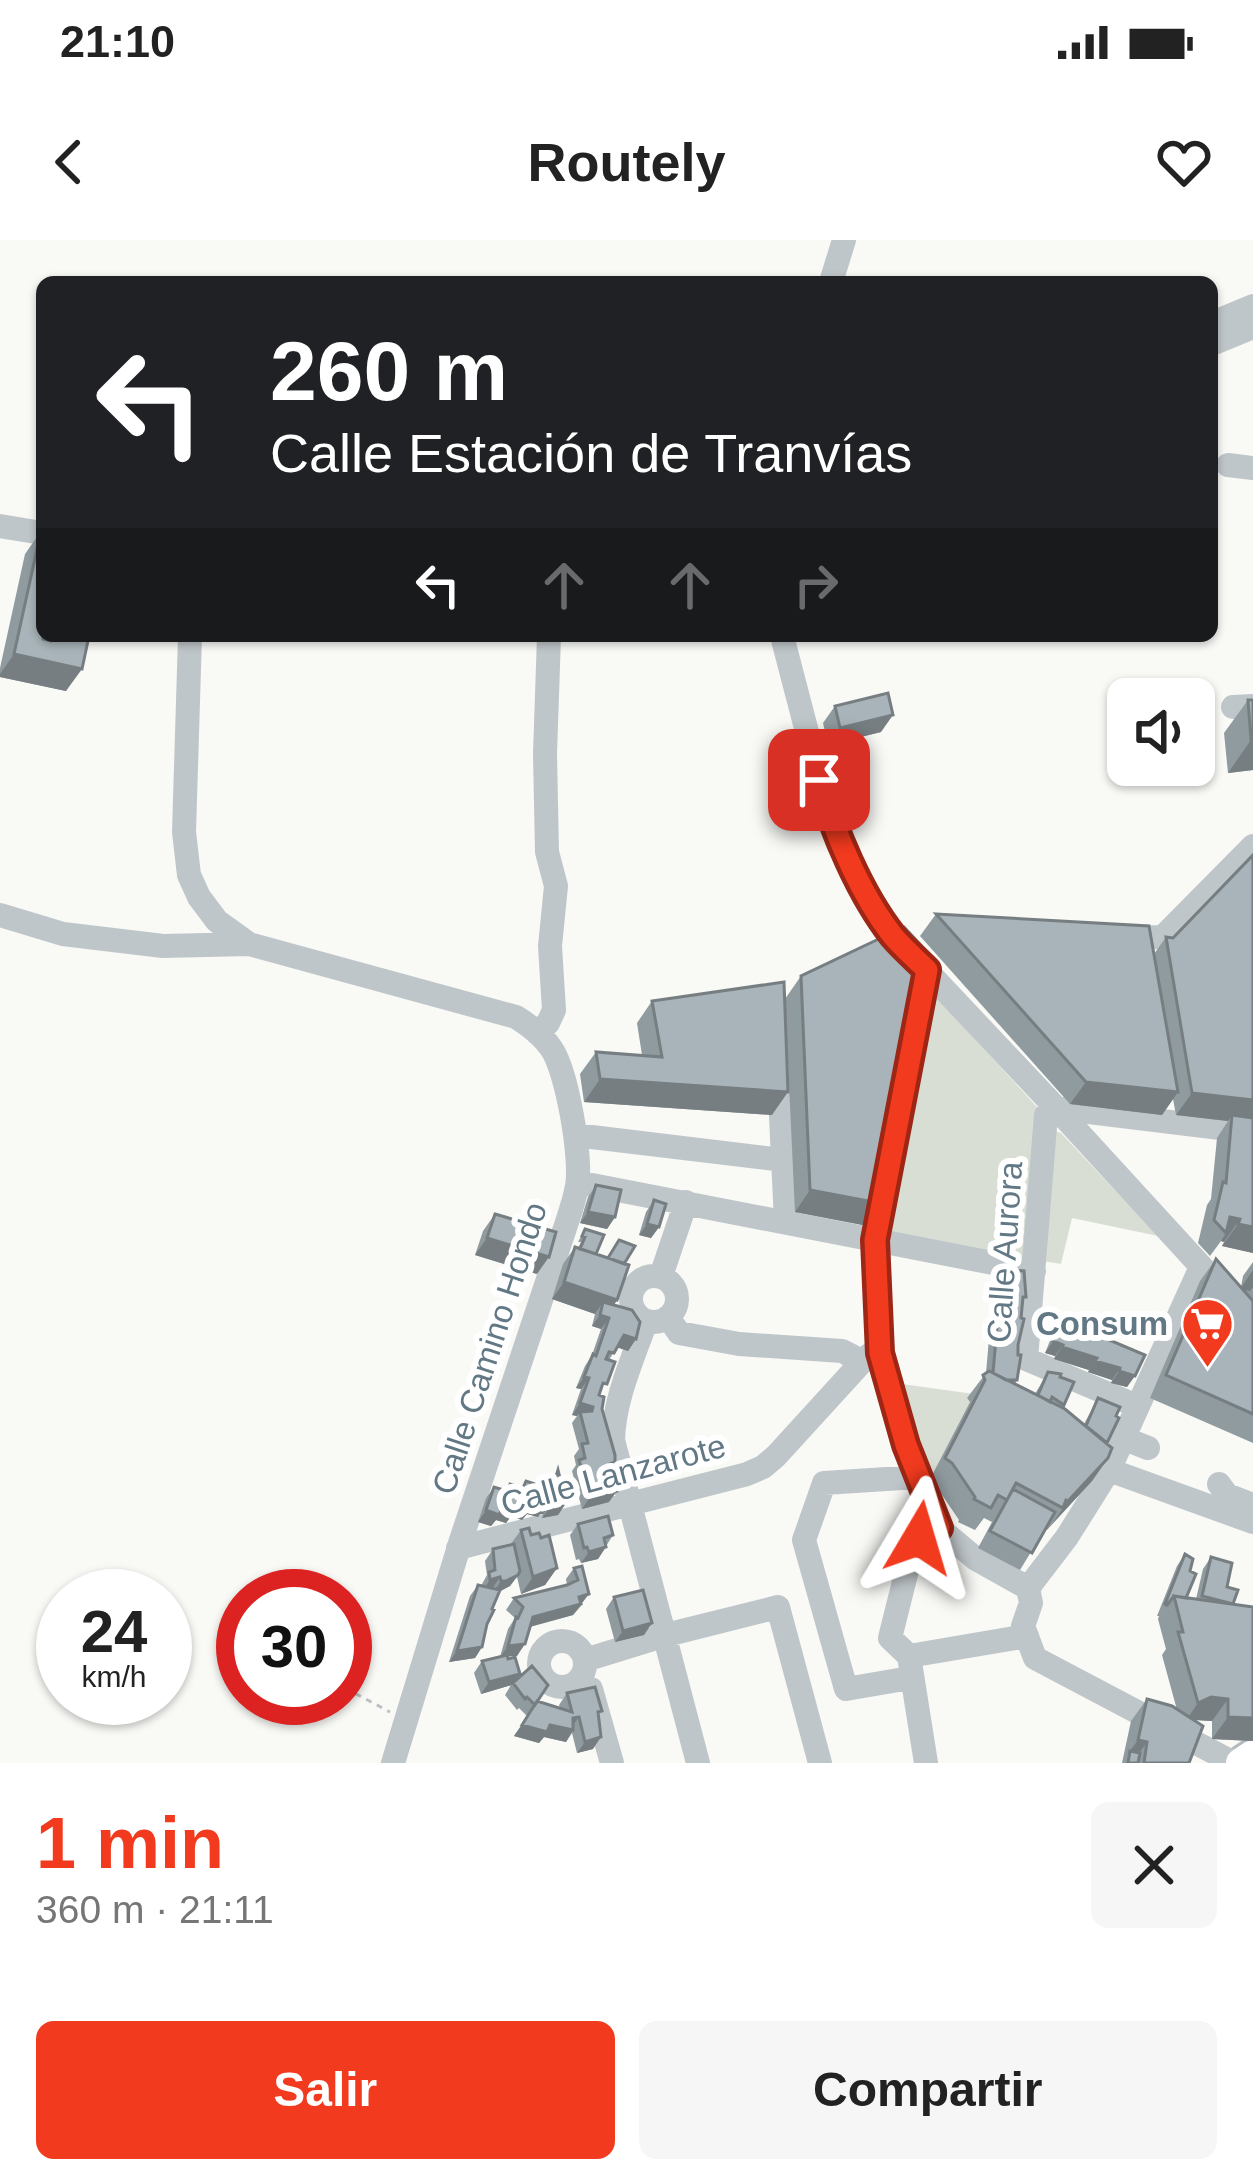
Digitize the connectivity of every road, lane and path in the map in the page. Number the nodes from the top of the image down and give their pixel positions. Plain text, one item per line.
1 (844, 240) edge
2 (833, 276) edge
3 (1253, 306) edge
4 (1218, 321) edge
5 (1253, 327) edge
6 (1218, 342) edge
7 (0, 526) edge
8 (36, 531) edge
9 (190, 642) edge
10 (549, 642) edge
11 (784, 642) edge
12 (1253, 846) edge
13 (0, 915) edge
14 (919, 927) dead end
15 (1093, 936) edge
16 (883, 940) junction
17 (249, 944) junction
18 (537, 1033) junction
19 (777, 1040) edge
20 (1163, 1087) edge
21 (1056, 1108) junction
22 (1169, 1121) junction
23 (1253, 1132) edge
24 (575, 1136) junction
25 (893, 1150) edge
26 (783, 1160) junction
27 (578, 1182) junction
28 (686, 1202) junction
29 (786, 1222) junction
30 (875, 1240) junction
31 (1201, 1267) junction
32 (1034, 1271) junction
33 (661, 1276) junction
34 (657, 1319) junction
35 (1253, 1323) edge
36 (870, 1358) junction
37 (1137, 1406) junction
38 (1123, 1438) junction
39 (1148, 1448) dead end
40 (1109, 1470) junction
41 (918, 1477) junction
42 (1219, 1484) dead end
43 (1253, 1504) edge
44 (629, 1505) junction
45 (1253, 1522) edge
46 (939, 1528) junction
47 (458, 1548) junction
48 (1028, 1588) junction
49 (666, 1635) junction
50 (1027, 1636) junction
51 (910, 1667) junction
52 (846, 1689) junction
53 (802, 1694) junction
54 (372, 1701) edge
55 (407, 1723) junction
56 (1253, 1755) edge
57 (393, 1763) edge
58 (612, 1763) edge
59 (698, 1763) edge
60 (820, 1763) edge
61 (926, 1763) edge
62 (1238, 1763) edge

1 - 2 street
3 - 4 street
5 - 6 street
7 - 8 street
9 - 17 street
10 - 18 street
11 - 16 street
12 - 15 street
13 - 17 street
14 - 16 street
16 - 21 street
17 - 18 street
18 - 24 street, Calle Camino Hondo
19 - 26 street
20 - 22 street
21 - 22 street
21 - 31 street
21 - 32 street, Calle Aurora
22 - 23 street
24 - 26 street
24 - 27 street, Calle Camino Hondo
25 - 30 street
26 - 29 street
27 - 28 street
27 - 47 street, Calle Camino Hondo
28 - 29 street
28 - 33 street
29 - 30 street
30 - 32 street
30 - 36 street
31 - 35 street
31 - 37 street
32 - 37 street, Calle Aurora
33 - 34 street
33 - 34 street
34 - 36 street
34 - 44 street
36 - 41 street
36 - 44 street, Calle Lanzarote
37 - 38 street
38 - 39 street
38 - 40 street
40 - 45 street
40 - 48 street
41 - 46 street
41 - 52 street
42 - 43 street
44 - 47 street, Calle Lanzarote
44 - 49 street
46 - 48 street
46 - 51 street
47 - 55 street, Calle Camino Hondo
48 - 50 street
49 - 53 street
49 - 58 street
49 - 59 street
50 - 51 street
50 - 62 street
51 - 52 street
51 - 61 street
52 - 53 street
53 - 60 street
54 - 55 path
55 - 57 street, Calle Camino Hondo
56 - 62 main road

